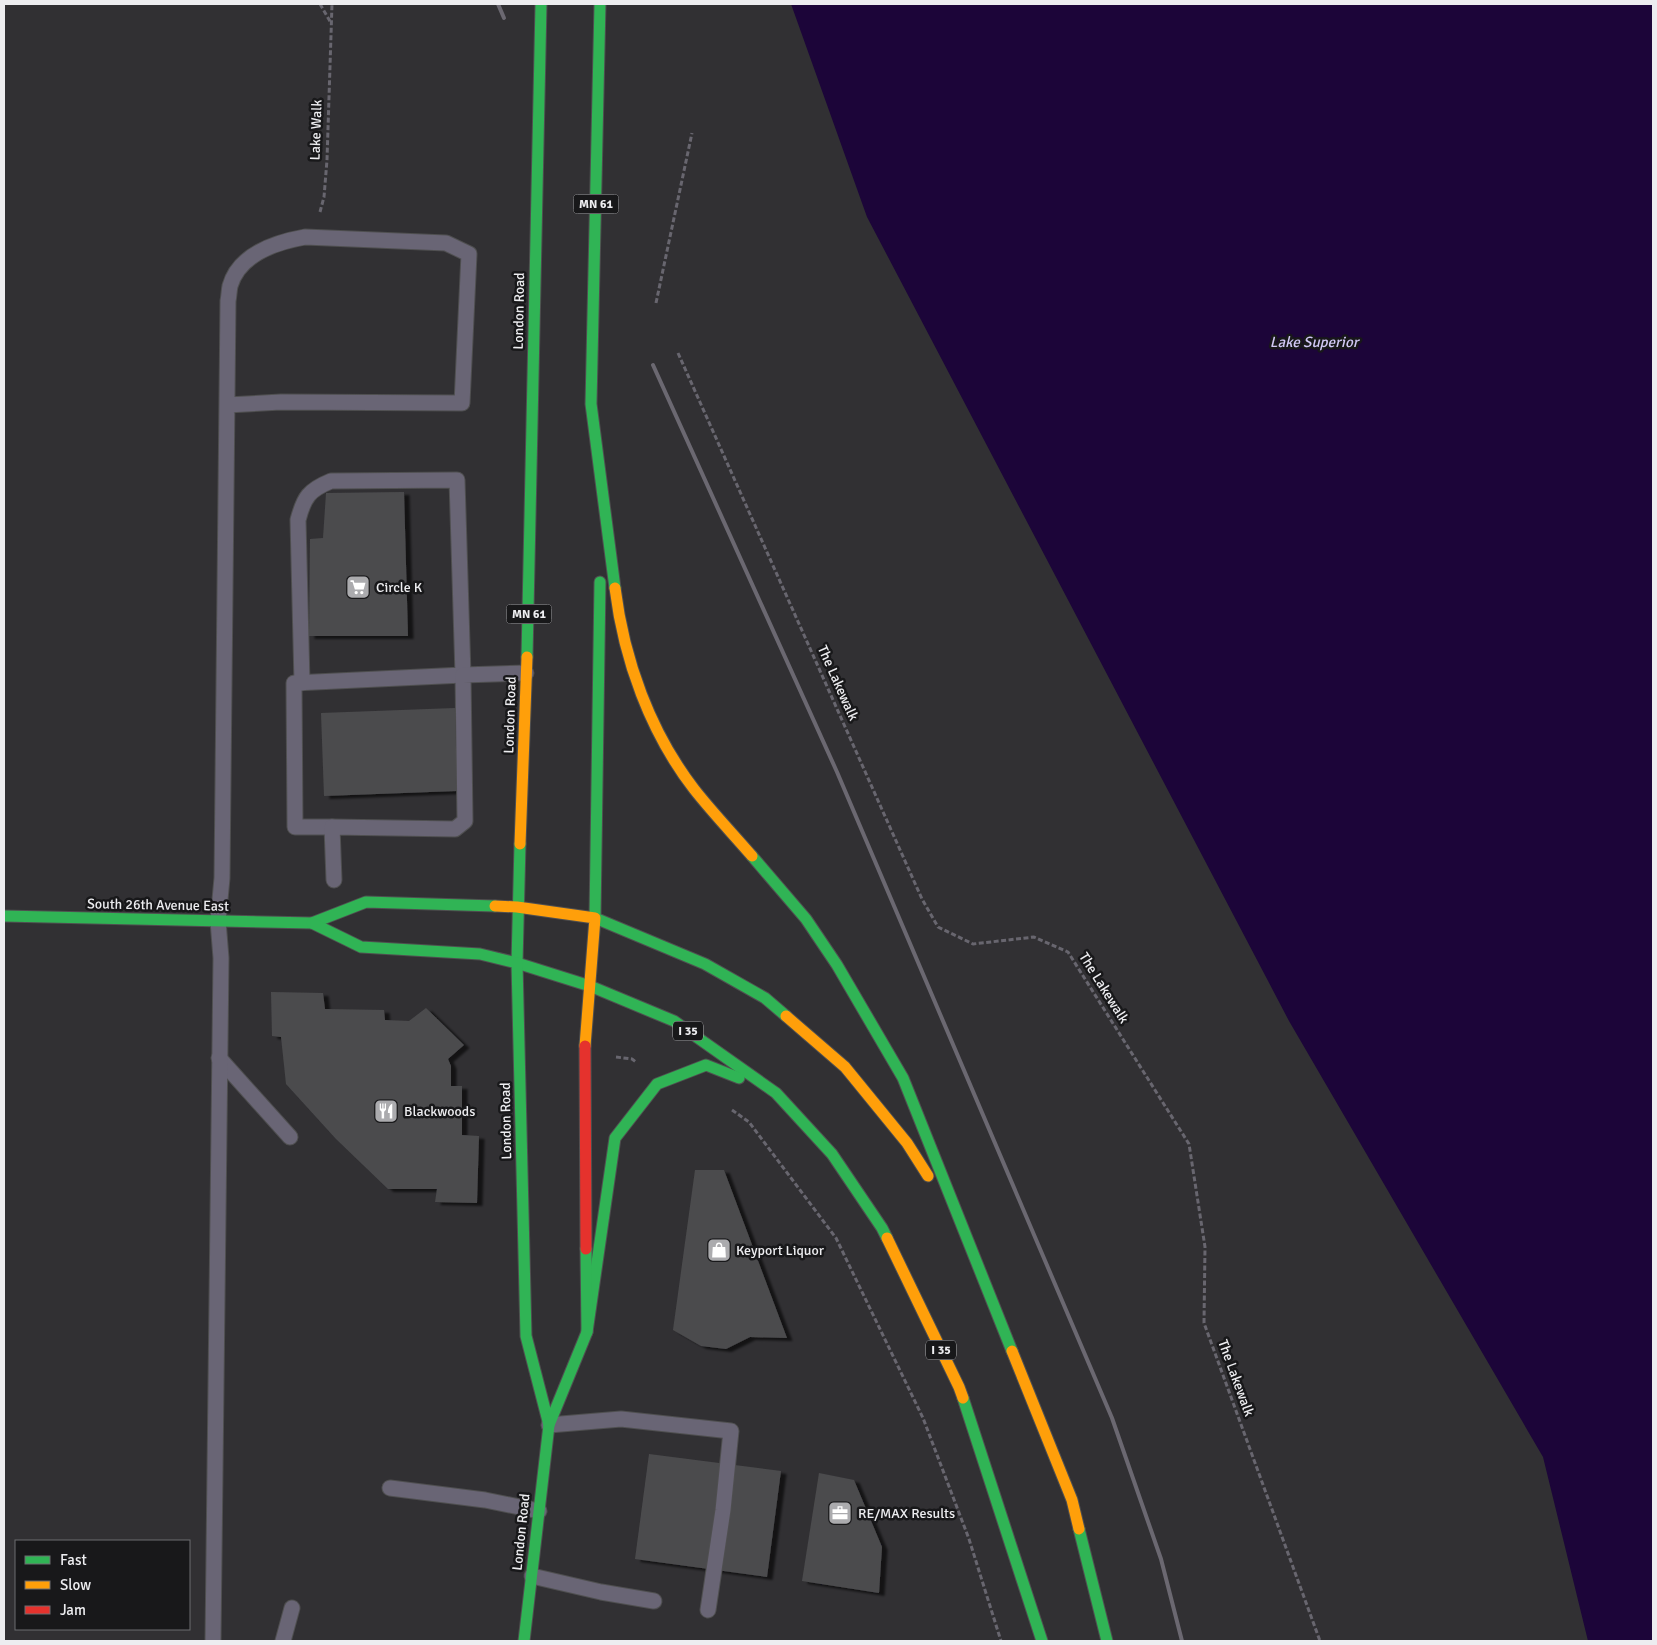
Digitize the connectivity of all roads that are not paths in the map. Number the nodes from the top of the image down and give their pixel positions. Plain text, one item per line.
1 (541, 4) edge
2 (600, 4) edge
3 (591, 404) junction
4 (227, 405) junction
5 (526, 674) junction
6 (463, 675) junction
7 (302, 683) junction
8 (332, 827) junction
9 (334, 880) dead end
10 (517, 908) junction
11 (4, 916) edge
12 (595, 918) junction
13 (218, 921) junction
14 (312, 922) junction
15 (518, 963) junction
16 (590, 986) junction
17 (219, 1058) junction
18 (776, 1093) junction
19 (290, 1138) dead end
20 (961, 1226) junction
21 (586, 1332) junction
22 (549, 1425) junction
23 (390, 1488) dead end
24 (539, 1511) junction
25 (532, 1576) junction
26 (654, 1601) dead end
27 (292, 1608) dead end
28 (708, 1610) dead end
29 (213, 1641) edge
30 (283, 1641) edge
31 (524, 1641) edge
32 (1042, 1641) edge
33 (1107, 1641) edge

1 - 5 main road, London Road / MN 61
2 - 3 main road, MN 61
3 - 12 main road, London Road / MN 61
3 - 20 main road
4 - 4 lane
4 - 13 lane
5 - 6 lane
5 - 10 main road, London Road / MN 61
6 - 7 lane
6 - 7 lane
6 - 8 lane
7 - 8 lane
8 - 9 lane
10 - 12 main road, South 26th Avenue East
10 - 14 main road, South 26th Avenue East
10 - 15 main road, London Road / MN 61
11 - 13 main road, South 26th Avenue East
12 - 16 main road, London Road
12 - 20 main road, South 26th Avenue East
13 - 14 main road, South 26th Avenue East
13 - 17 lane
14 - 15 main road, South 26th Avenue East
15 - 16 main road, South 26th Avenue East
15 - 22 main road, London Road
16 - 18 main road, I 35
16 - 21 main road, London Road
17 - 19 lane
17 - 29 lane
18 - 21 main road
18 - 32 main road, I 35
20 - 33 main road
21 - 22 main road, London Road
22 - 24 main road, London Road
22 - 28 lane
23 - 24 lane
24 - 25 main road, London Road
25 - 26 lane
25 - 31 main road, London Road
27 - 30 lane

